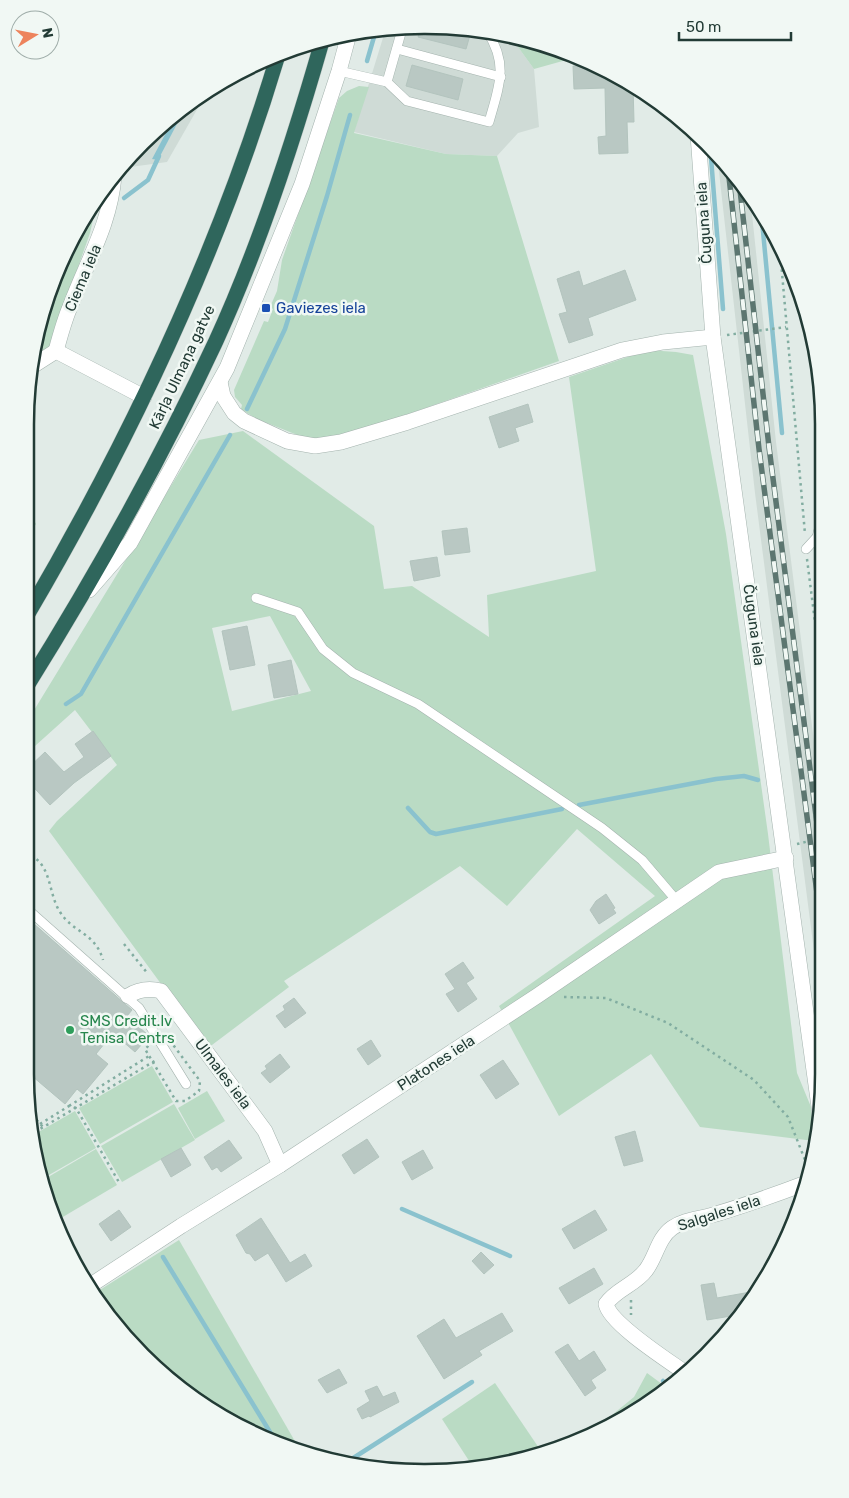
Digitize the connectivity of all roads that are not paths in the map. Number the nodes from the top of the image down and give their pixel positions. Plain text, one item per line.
1 (400, 35) edge
2 (491, 39) edge
3 (347, 41) edge
4 (320, 48) edge
5 (396, 49) junction
6 (276, 63) edge
7 (339, 71) junction
8 (501, 77) junction
9 (387, 82) junction
10 (699, 146) edge
11 (112, 189) edge
12 (713, 337) junction
13 (56, 351) junction
14 (39, 362) edge
15 (220, 382) junction
16 (144, 397) junction
17 (815, 539) edge
18 (806, 549) road end
19 (256, 598) dead end
20 (80, 601) junction
21 (34, 603) edge
22 (34, 676) edge
23 (786, 858) junction
24 (676, 901) junction
25 (34, 915) edge
26 (128, 996) junction
27 (815, 1076) edge
28 (186, 1084) dead end
29 (280, 1165) junction
30 (799, 1186) edge
31 (94, 1282) edge
32 (680, 1369) edge

1 - 5 lane
2 - 8 lane
3 - 7 street
4 - 20 highway, Kārļa Ulmaņa gatve
5 - 8 lane
5 - 9 lane
6 - 16 highway, Kārļa Ulmaņa gatve
7 - 9 lane
7 - 15 street
8 - 9 lane
10 - 12 street, Čuguna iela
11 - 13 street, Ciema iela
12 - 15 street
12 - 23 street, Čuguna iela
13 - 14 street
13 - 16 street
15 - 20 street
16 - 21 highway, Kārļa Ulmaņa gatve
17 - 18 lane
19 - 24 lane
20 - 22 highway, Kārļa Ulmaņa gatve
23 - 24 street, Platones iela
23 - 27 street, Čuguna iela
24 - 29 street, Platones iela
25 - 26 lane
26 - 28 lane
26 - 29 street, Ulmales iela
29 - 31 street, Platones iela
30 - 32 street, Salgales iela

